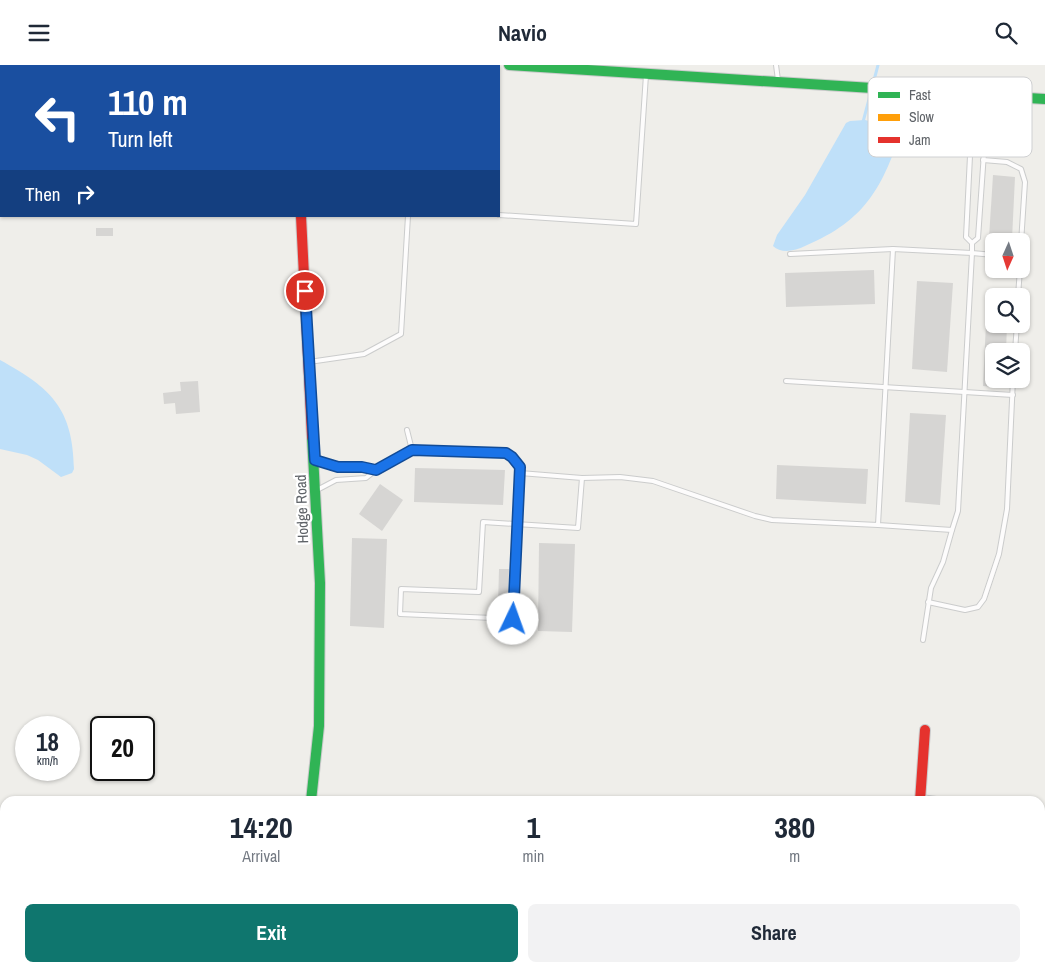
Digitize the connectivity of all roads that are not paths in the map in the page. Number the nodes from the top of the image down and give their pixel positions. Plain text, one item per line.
1 (509, 65) edge
2 (776, 65) edge
3 (646, 75) junction
4 (778, 83) junction
5 (868, 88) edge
6 (1032, 98) edge
7 (1045, 99) edge
8 (970, 157) edge
9 (983, 157) edge
10 (983, 161) junction
11 (500, 215) edge
12 (302, 217) edge
13 (408, 217) edge
14 (1022, 233) edge
15 (972, 243) junction
16 (893, 249) junction
17 (972, 253) junction
18 (985, 254) edge
19 (790, 255) dead end
20 (309, 362) junction
21 (786, 381) dead end
22 (885, 388) junction
23 (1013, 388) edge
24 (964, 392) junction
25 (1013, 395) junction
26 (407, 429) dead end
27 (412, 450) junction
28 (315, 460) junction
29 (376, 470) junction
30 (520, 473) junction
31 (582, 478) junction
32 (317, 490) junction
33 (518, 525) junction
34 (878, 525) junction
35 (952, 529) junction
36 (928, 603) junction
37 (923, 640) dead end
38 (925, 730) dead end
39 (312, 796) edge
40 (920, 796) edge
41 (505, 972) edge
42 (542, 972) edge
43 (548, 972) edge

1 - 3 main road
2 - 4 lane
3 - 4 main road
3 - 11 lane
4 - 5 main road
6 - 7 main road
8 - 15 lane
9 - 10 lane
10 - 14 lane
10 - 15 lane
12 - 20 main road, Hodge Road
13 - 20 lane
15 - 17 lane
16 - 17 lane
16 - 19 lane
16 - 22 lane
17 - 18 lane
17 - 24 lane
20 - 28 main road, Hodge Road
21 - 22 lane
22 - 24 lane
22 - 34 lane
23 - 25 lane
24 - 25 lane
24 - 35 lane
25 - 36 lane
26 - 27 lane
27 - 29 lane
27 - 30 lane
28 - 29 lane
28 - 32 main road, Hodge Road
29 - 32 lane
30 - 31 lane
30 - 33 lane
31 - 33 lane
31 - 34 lane
32 - 39 main road, Hodge Road
33 - 33 lane
34 - 35 lane
35 - 36 lane
36 - 37 lane
38 - 40 main road
41 - 42 main road
42 - 43 main road

